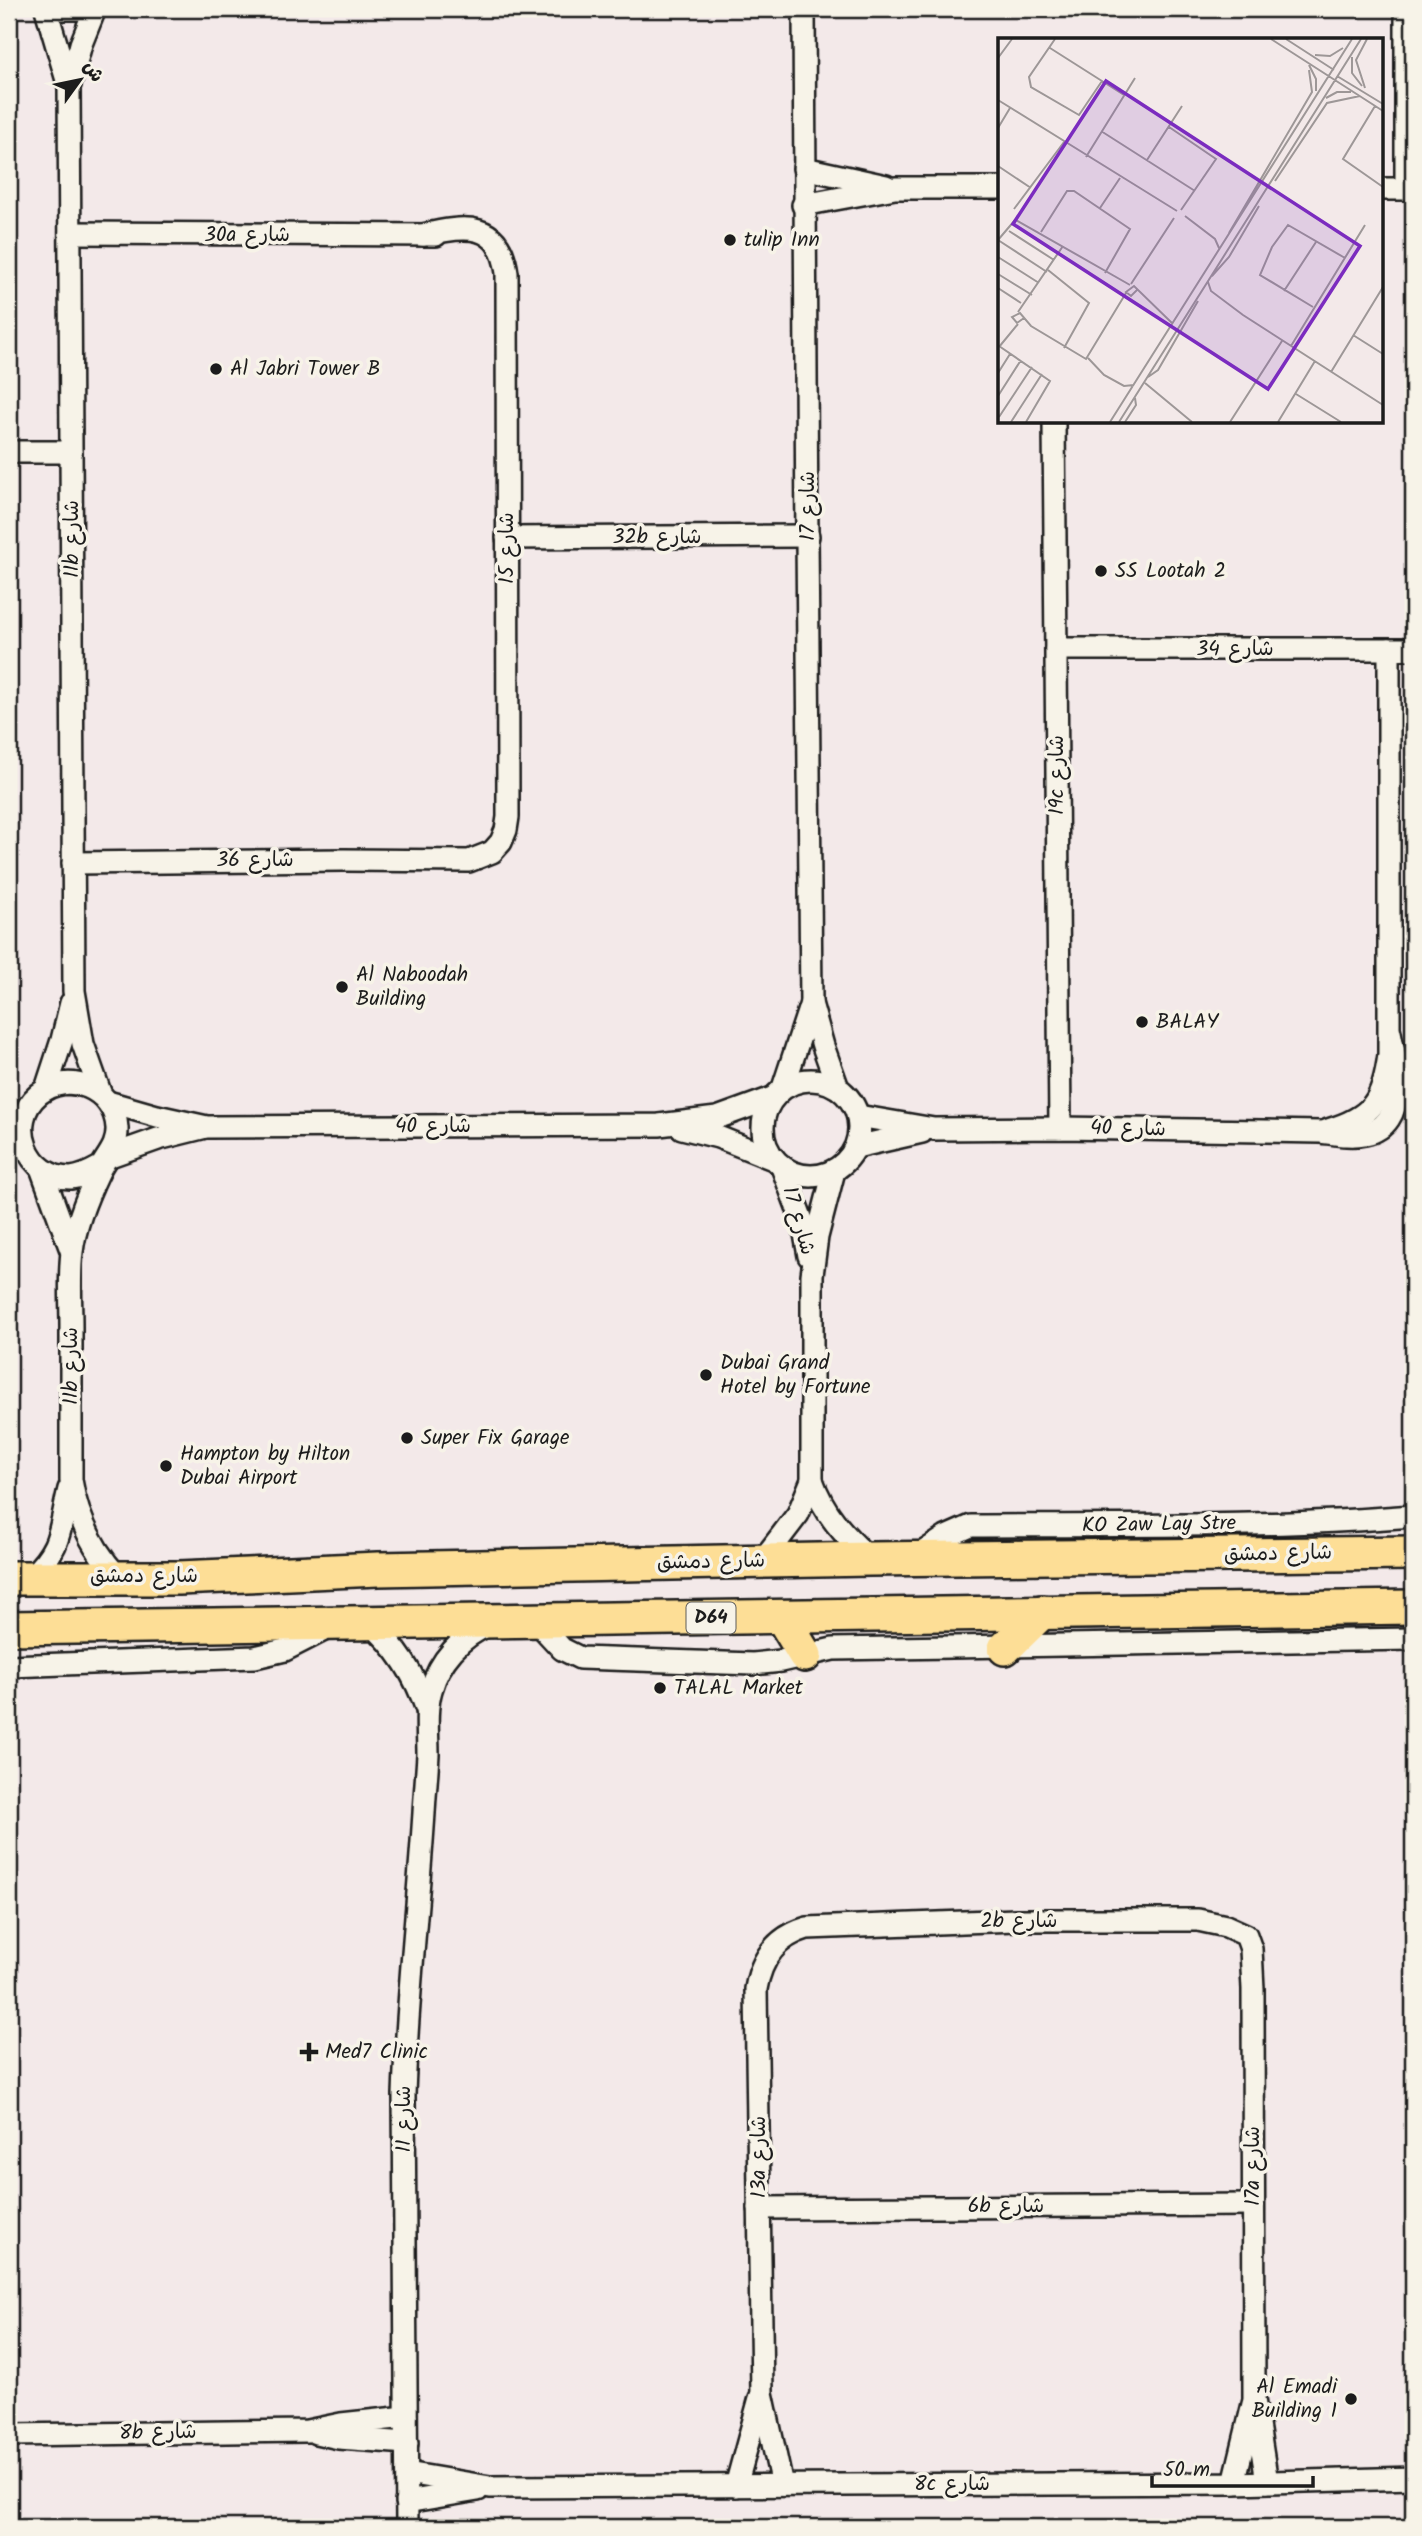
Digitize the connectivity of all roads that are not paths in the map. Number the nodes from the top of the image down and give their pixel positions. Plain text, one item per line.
1 (47, 9) edge
2 (60, 9) edge
3 (81, 9) edge
4 (94, 9) edge
5 (804, 9) edge
6 (1406, 9) edge
7 (69, 87) junction
8 (804, 168) junction
9 (895, 188) junction
10 (998, 188) edge
11 (1384, 189) edge
12 (1410, 189) edge
13 (803, 205) junction
14 (70, 233) junction
15 (423, 235) joint
16 (1054, 424) edge
17 (9, 452) edge
18 (71, 452) junction
19 (808, 536) junction
20 (507, 538) junction
21 (1056, 649) junction
22 (1389, 649) junction
23 (1413, 649) edge
24 (437, 860) joint
25 (73, 863) junction
26 (74, 990) junction
27 (811, 1003) junction
28 (838, 1088) junction
29 (46, 1089) junction
30 (778, 1093) junction
31 (105, 1099) junction
32 (19, 1107) edge
33 (858, 1115) junction
34 (659, 1125) junction
35 (207, 1127) junction
36 (1060, 1128) junction
37 (934, 1129) junction
38 (856, 1147) junction
39 (9, 1150) edge
40 (105, 1161) junction
41 (36, 1163) junction
42 (777, 1163) junction
43 (834, 1171) junction
44 (72, 1252) junction
45 (812, 1275) junction
46 (71, 1480) junction
47 (812, 1480) junction
48 (1413, 1516) edge
49 (1413, 1553) edge
50 (870, 1559) junction
51 (914, 1559) junction
52 (762, 1561) junction
53 (117, 1576) junction
54 (19, 1578) edge
55 (1413, 1607) edge
56 (1042, 1612) junction
57 (782, 1617) junction
58 (500, 1621) junction
59 (536, 1621) junction
60 (354, 1622) junction
61 (9, 1628) edge
62 (1413, 1639) edge
63 (1005, 1648) junction
64 (805, 1655) junction
65 (9, 1666) edge
66 (427, 1712) junction
67 (791, 1933) joint
68 (1246, 1935) joint
69 (1254, 2205) junction
70 (759, 2208) junction
71 (762, 2393) junction
72 (1254, 2399) junction
73 (406, 2417) junction
74 (307, 2431) junction
75 (9, 2435) edge
76 (407, 2443) junction
77 (407, 2473) junction
78 (1413, 2478) edge
79 (1267, 2482) junction
80 (1234, 2483) junction
81 (782, 2485) junction
82 (736, 2486) junction
83 (490, 2487) junction
84 (406, 2502) junction
85 (407, 2527) edge

1 - 7 street, 11b شارع
2 - 3 street
4 - 7 street, 11b شارع
5 - 8 street, شارع 17
6 - 12 street
7 - 14 street, 11b شارع
8 - 9 street
8 - 13 street, شارع 17
9 - 10 street
9 - 13 street
11 - 12 street
13 - 19 street, شارع 17
14 - 15 street, 30a شارع
14 - 18 street, 11b شارع
15 - 20 street, شارع 15
16 - 21 street, 19c شارع
17 - 18 street
18 - 25 street, 11b شارع
19 - 20 street, 32b شارع
19 - 27 street, شارع 17
20 - 24 street, شارع 15
21 - 22 street, شارع 34
21 - 36 street, 19c شارع
22 - 23 street, شارع 34
22 - 36 street, شارع 40
24 - 25 street, شارع 36
25 - 26 street, 11b شارع
26 - 29 street, 11b شارع
26 - 31 street, 11b شارع
27 - 28 street, شارع 17
27 - 30 street, شارع 17
28 - 30 street
28 - 33 street
29 - 31 street
29 - 32 street
30 - 34 street, شارع 40
30 - 42 street
31 - 35 street, شارع 40
31 - 40 street
32 - 41 street
33 - 37 street, شارع 40
33 - 38 street
34 - 35 street, شارع 40
34 - 42 street, شارع 40
35 - 40 street, شارع 40
36 - 37 street, شارع 40
37 - 38 street, شارع 40
38 - 43 street
39 - 41 street
40 - 41 street
40 - 44 street, 11b شارع
41 - 44 street, 11b شارع
42 - 43 street
42 - 45 street, شارع 17
43 - 45 street, شارع 17
44 - 46 street, 11b شارع
45 - 47 street, شارع 17
46 - 53 street, 11b شارع
46 - 54 street, 11b شارع
47 - 50 street, شارع 17
47 - 52 street, شارع 17
48 - 51 street, KO Zaw Lay Stre
49 - 51 main road, شارع دمشق
50 - 51 main road, شارع دمشق
50 - 52 main road, شارع دمشق
52 - 53 main road, شارع دمشق
53 - 54 main road, شارع دمشق
55 - 56 main road, D64
56 - 57 main road, D64
56 - 63 main road
57 - 59 main road, D64
57 - 64 main road
58 - 59 main road, D64
58 - 60 main road, D64
58 - 66 street, شارع 11
59 - 64 street
60 - 61 main road, D64
60 - 65 street
60 - 66 street, شارع 11
62 - 63 street
63 - 64 street
66 - 73 street, شارع 11
67 - 68 street, 2b شارع
67 - 70 street, 13a شارع
68 - 69 street, 17a شارع
69 - 70 street, 6b شارع
69 - 72 street, 17a شارع
70 - 71 street, 13a شارع
71 - 81 street, 13a شارع
71 - 82 street, 13a شارع
72 - 79 street, 17a شارع
72 - 80 street, 17a شارع
73 - 74 street, 8b شارع
73 - 76 street, شارع 11
74 - 75 street, 8b شارع
74 - 76 street, 8b شارع
76 - 77 street, شارع 11
77 - 83 street, 8c شارع
77 - 84 street, شارع 11
78 - 79 street, 8c شارع
79 - 80 street, 8c شارع
80 - 81 street, 8c شارع
81 - 82 street, 8c شارع
82 - 83 street, 8c شارع
83 - 84 street, 8c شارع
84 - 85 street, شارع 11

